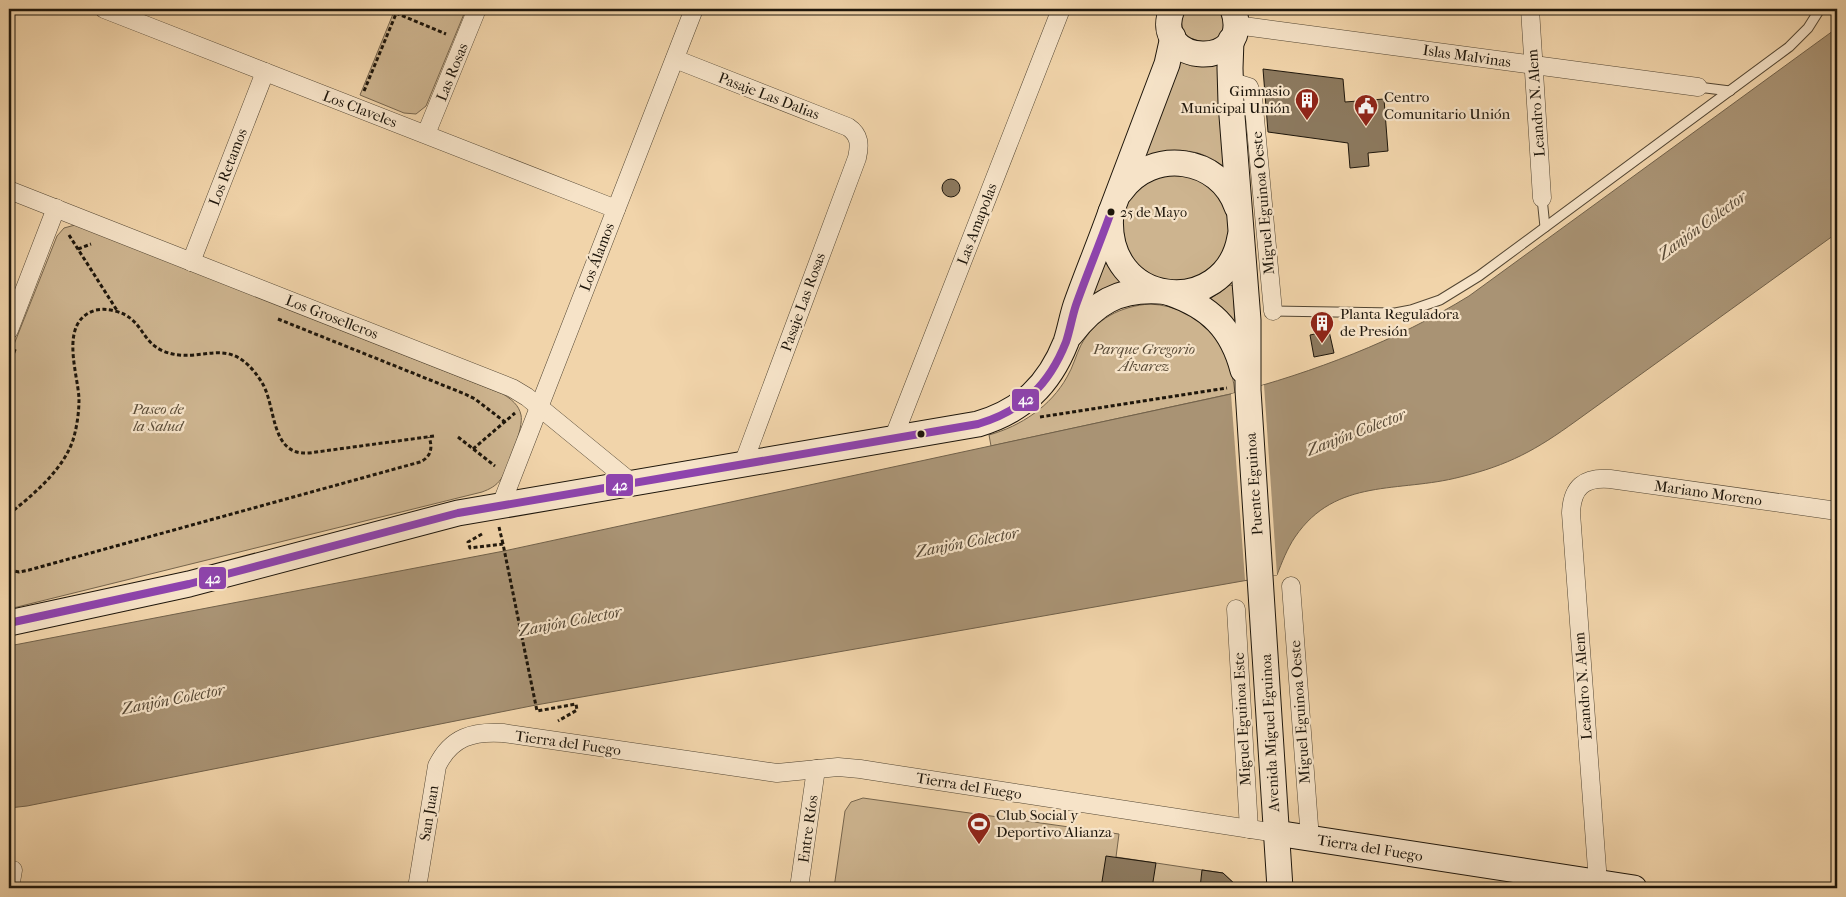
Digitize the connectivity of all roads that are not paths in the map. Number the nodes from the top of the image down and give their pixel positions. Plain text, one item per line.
1 (104, 9) edge
2 (477, 9) edge
3 (694, 9) edge
4 (1061, 9) edge
5 (1172, 9) edge
6 (1530, 9) edge
7 (1820, 9) edge
8 (1234, 25) edge
9 (1173, 37) junction
10 (675, 59) junction
11 (1534, 65) junction
12 (265, 72) junction
13 (1230, 81) junction
14 (1698, 87) joint
15 (1730, 90) junction
16 (426, 134) junction
17 (858, 138) joint
18 (9, 190) edge
19 (1542, 198) joint
20 (1113, 207) junction
21 (56, 208) junction
22 (616, 209) junction
23 (1241, 226) junction
24 (1545, 227) junction
25 (191, 262) junction
26 (1164, 292) junction
27 (1273, 311) joint
28 (9, 330) edge
29 (1066, 340) junction
30 (1248, 390) junction
31 (539, 407) junction
32 (893, 438) junction
33 (743, 464) junction
34 (632, 483) junction
35 (1580, 486) joint
36 (1837, 512) edge
37 (499, 514) junction
38 (1261, 578) joint
39 (1291, 586) dead end
40 (1236, 610) dead end
41 (9, 623) edge
42 (454, 743) joint
43 (816, 769) junction
44 (1249, 829) junction
45 (1276, 833) junction
46 (1310, 839) junction
47 (13, 870) dead end
48 (1598, 886) edge
49 (10, 888) edge
50 (417, 888) edge
51 (799, 888) edge
52 (1280, 888) edge
53 (1634, 888) edge

1 - 12 street, Los Claveles
2 - 16 street, Las Rosas
3 - 10 street, Los Álamos
4 - 32 street, Las Amapolas
5 - 9 main road
6 - 11 street, Leandro N. Alem
7 - 15 lane
8 - 9 main road
8 - 11 street, Islas Malvinas
8 - 13 main road
9 - 20 main road
10 - 17 street, Pasaje Las Dalias
10 - 22 street, Los Álamos
11 - 14 street, Islas Malvinas
11 - 19 street, Leandro N. Alem
12 - 16 street, Los Claveles
12 - 25 street, Los Retamos
13 - 23 main road
13 - 27 street, Miguel Eguinoa Oeste
14 - 15 lane
15 - 24 lane
16 - 22 street, Los Claveles
17 - 33 street, Pasaje Las Rosas
18 - 21 street, Los Groselleros
19 - 24 lane
20 - 23 main road
20 - 26 main road
20 - 29 main road
21 - 25 street, Los Groselleros
21 - 28 street
22 - 31 street, Los Álamos
23 - 26 main road
23 - 30 main road
24 - 27 lane
25 - 31 street, Los Groselleros
26 - 29 main road
26 - 30 main road
29 - 32 main road
30 - 38 main road, Puente Eguinoa
31 - 34 street, Los Groselleros
31 - 37 street, Los Álamos
32 - 33 main road
33 - 34 main road
34 - 37 main road
35 - 36 street, Mariano Moreno
35 - 48 street, Leandro N. Alem
37 - 41 main road
38 - 45 main road, Avenida Miguel Eguinoa
39 - 46 street, Miguel Eguinoa Oeste
40 - 44 street, Miguel Eguinoa Este
42 - 43 street, Tierra del Fuego
42 - 50 street, San Juan
43 - 44 street, Tierra del Fuego
43 - 51 street, Entre Ríos
44 - 45 street, Tierra del Fuego
45 - 46 main road, Tierra del Fuego
45 - 52 main road, Avenida Miguel Eguinoa
46 - 48 main road, Tierra del Fuego
47 - 49 street
48 - 53 main road, Tierra del Fuego

